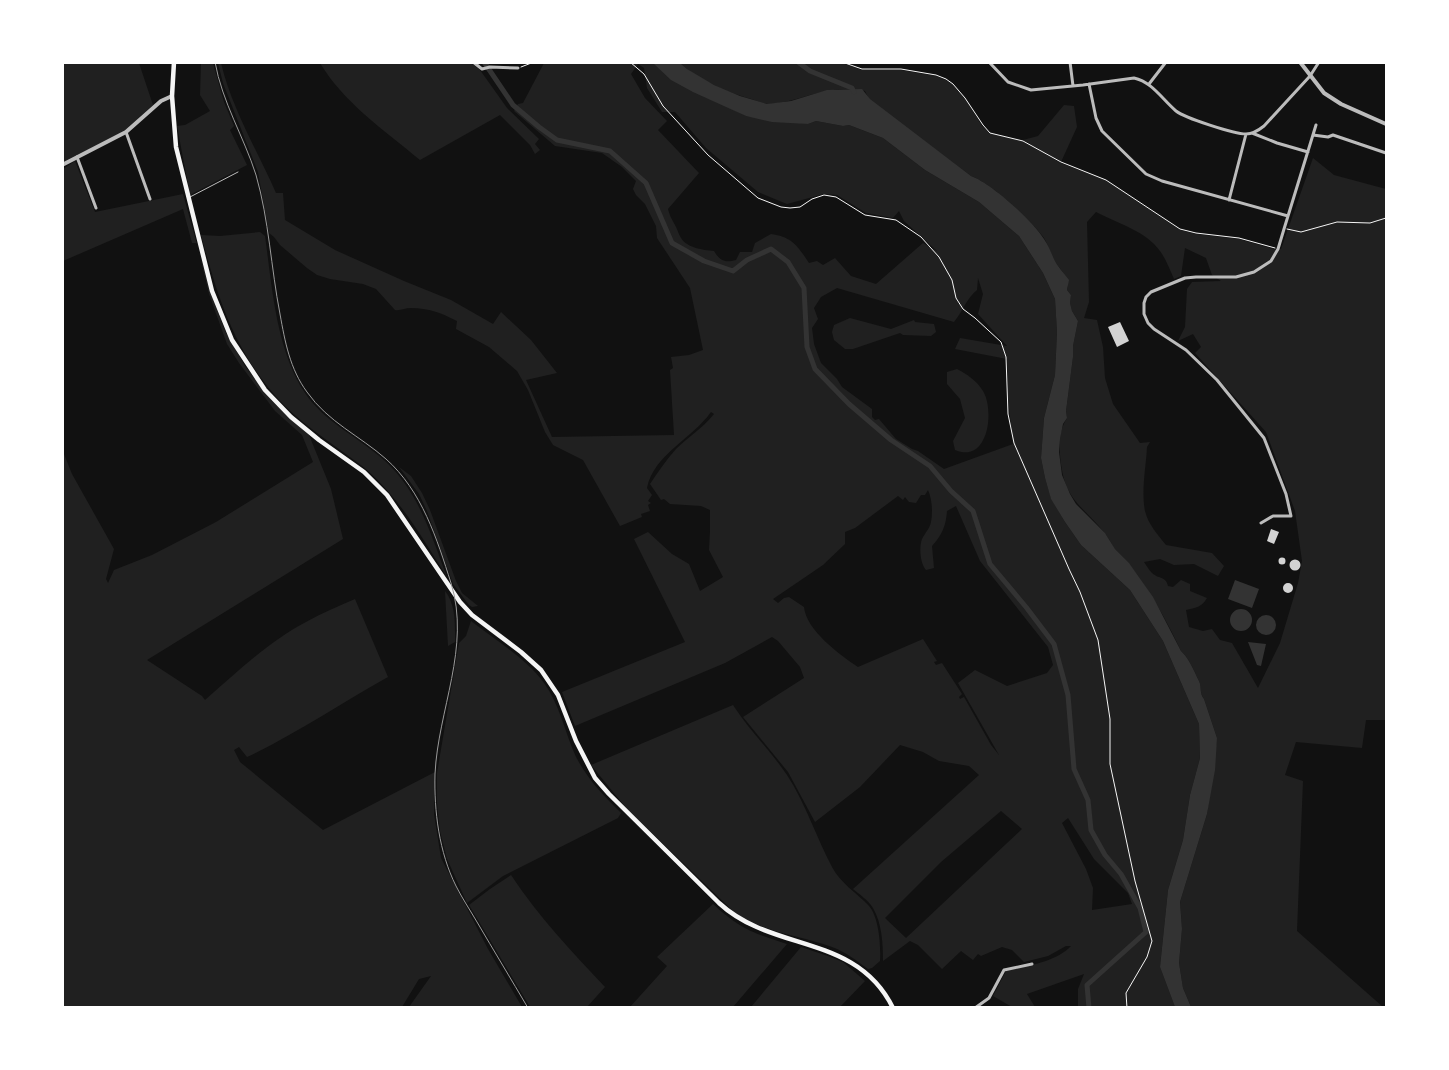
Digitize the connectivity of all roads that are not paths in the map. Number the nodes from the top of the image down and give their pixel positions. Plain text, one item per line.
1 (174, 62) edge
2 (473, 62) edge
3 (989, 62) edge
4 (1070, 62) edge
5 (1166, 62) edge
6 (1300, 62) edge
7 (1318, 62) edge
8 (518, 68) road end
9 (1310, 76) junction
10 (1089, 84) junction
11 (1149, 84) junction
12 (1073, 86) junction
13 (172, 96) junction
14 (1386, 124) edge
15 (1316, 125) dead end
16 (126, 132) junction
17 (1252, 132) junction
18 (1246, 134) junction
19 (1313, 135) junction
20 (1308, 152) junction
21 (1386, 153) edge
22 (77, 157) junction
23 (62, 165) edge
24 (238, 172) dead end
25 (188, 198) junction
26 (150, 199) dead end
27 (1229, 200) junction
28 (96, 208) dead end
29 (1288, 216) junction
30 (1261, 523) dead end
31 (1032, 964) dead end
32 (893, 1008) edge
33 (975, 1008) edge

1 - 13 main road
2 - 8 street
3 - 12 street
4 - 12 street
5 - 11 street
6 - 9 street
7 - 9 street
9 - 14 street
9 - 17 street
10 - 11 street
10 - 12 street
10 - 27 street
11 - 18 street
13 - 16 street
13 - 25 main road
15 - 19 street
16 - 22 street
16 - 26 street
17 - 18 street
17 - 20 street
18 - 27 street
19 - 20 street
19 - 21 street
20 - 29 street
22 - 23 street
22 - 28 street
24 - 25 lane
25 - 32 main road
27 - 29 street
29 - 30 street
31 - 33 street

